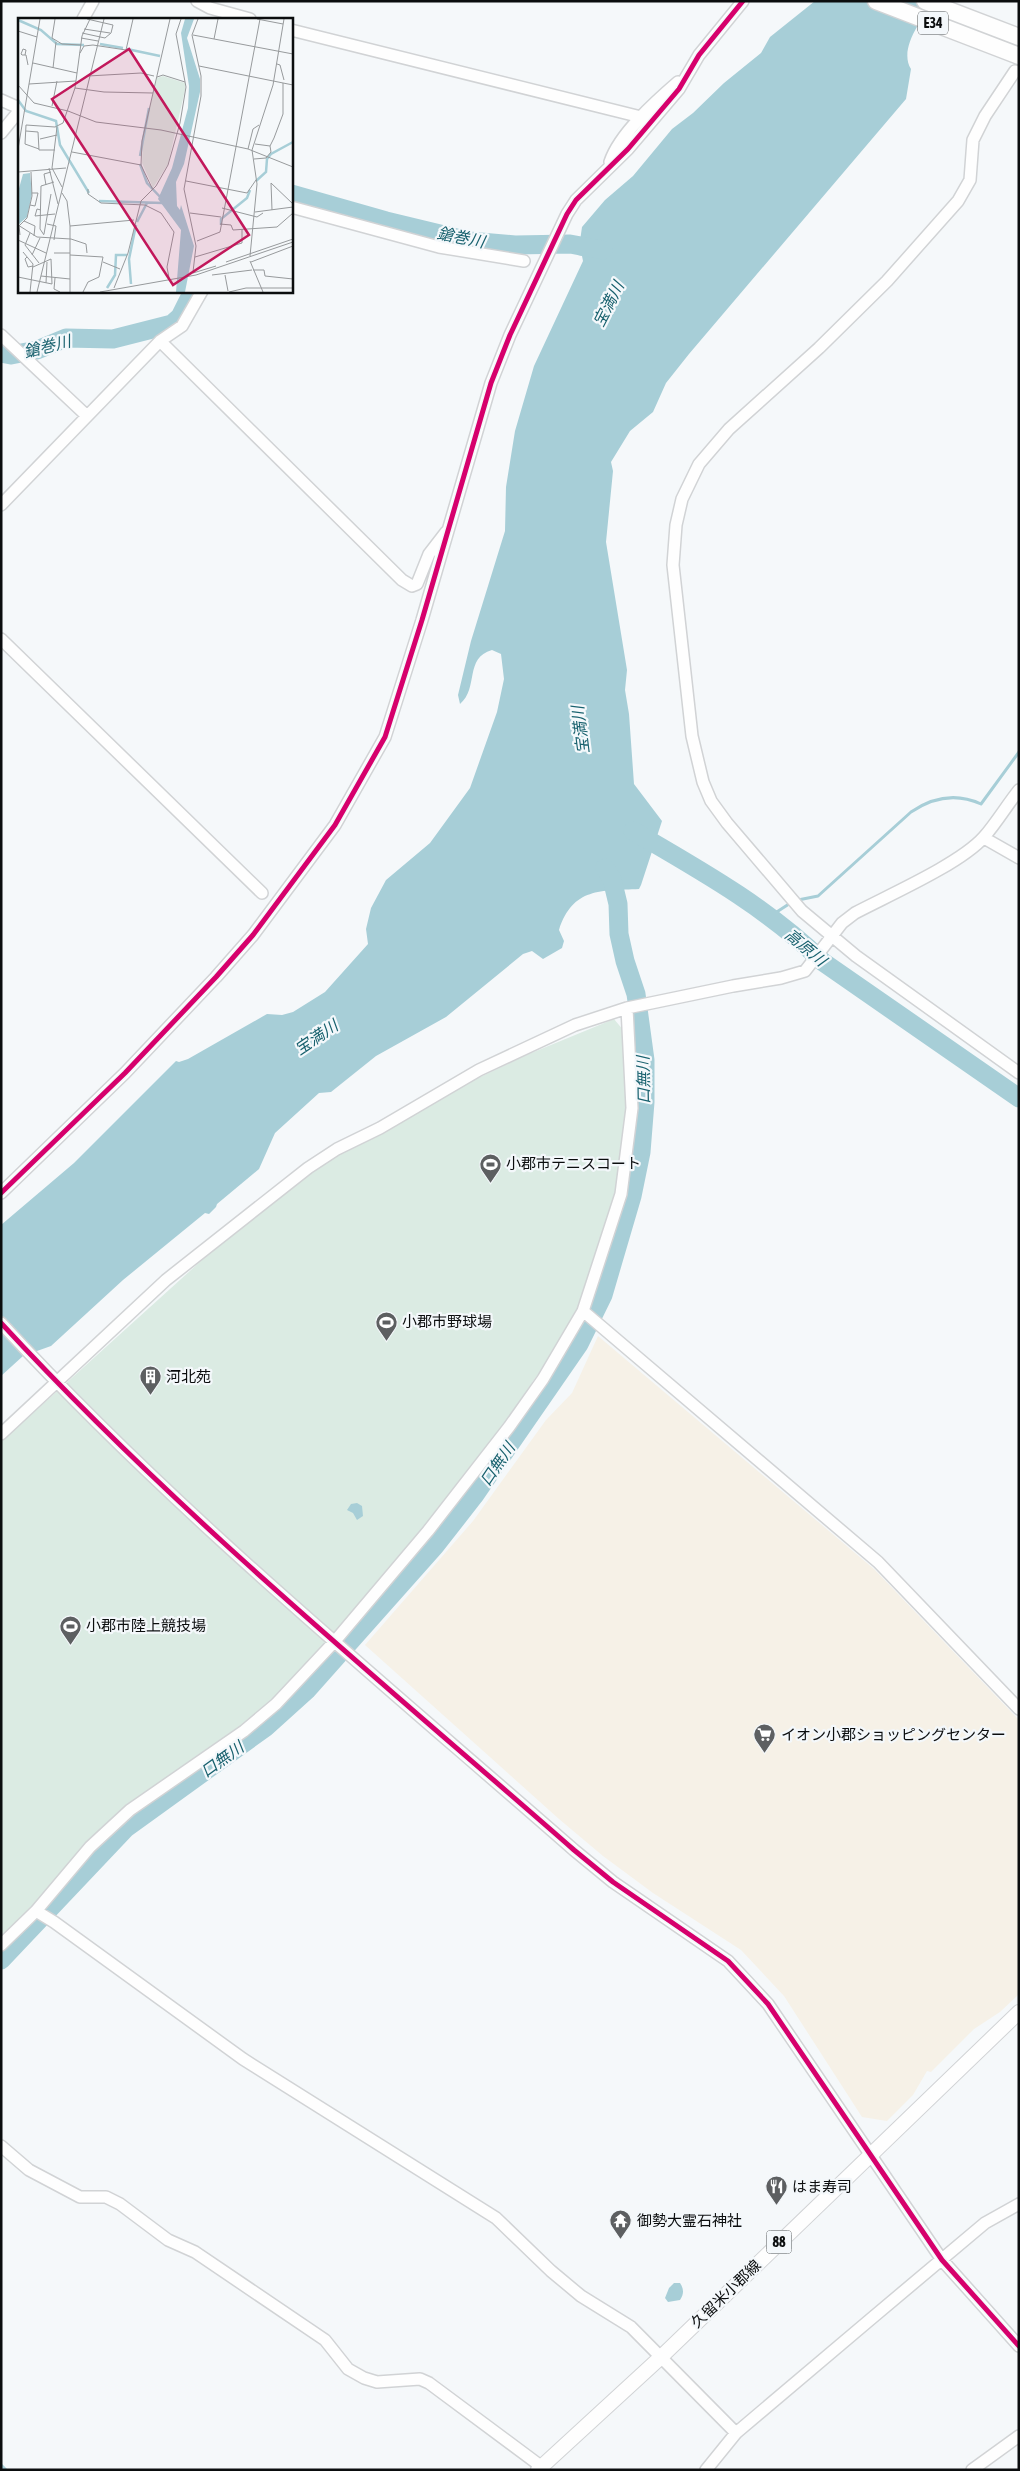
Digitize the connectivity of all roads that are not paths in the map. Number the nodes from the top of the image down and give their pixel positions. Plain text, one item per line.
1 (93, 1) edge
2 (197, 1) edge
3 (743, 1) edge
4 (876, 1) edge
5 (925, 1) edge
6 (84, 18) edge
7 (246, 18) edge
8 (292, 30) edge
9 (1019, 37) edge
10 (1017, 63) edge
11 (689, 72) junction
12 (1014, 83) edge
13 (1, 100) edge
14 (18, 108) edge
15 (18, 110) edge
16 (641, 117) junction
17 (1, 133) edge
18 (608, 170) junction
19 (292, 207) edge
20 (524, 261) dead end
21 (201, 292) edge
22 (1, 335) edge
23 (160, 341) junction
24 (88, 416) junction
25 (1, 505) edge
26 (449, 529) junction
27 (1, 639) edge
28 (1019, 790) edge
29 (984, 838) junction
30 (1019, 858) edge
31 (262, 892) dead end
32 (830, 937) junction
33 (627, 1008) junction
34 (1019, 1073) edge
35 (1, 1193) edge
36 (583, 1311) junction
37 (1, 1323) edge
38 (56, 1383) junction
39 (1, 1434) edge
40 (335, 1641) junction
41 (1019, 1709) edge
42 (36, 1911) junction
43 (1, 1945) edge
44 (1019, 2012) edge
45 (1, 2146) edge
46 (870, 2154) junction
47 (1019, 2204) edge
48 (942, 2260) junction
49 (1019, 2346) edge
50 (661, 2357) junction
51 (736, 2433) junction
52 (1019, 2436) edge
53 (540, 2468) edge
54 (706, 2470) edge
55 (972, 2470) edge

1 - 6 street
2 - 7 street
3 - 11 street
4 - 10 highway, E34
5 - 9 highway, E34
8 - 16 street
10 - 12 street
11 - 16 street
11 - 18 street
12 - 32 street
13 - 14 street
15 - 17 street
16 - 18 street
18 - 26 street
19 - 20 street
21 - 23 street
22 - 24 street
23 - 24 street
23 - 26 street
24 - 25 street
26 - 35 street
27 - 31 street
28 - 29 street
29 - 30 street
29 - 32 street
32 - 33 street
32 - 34 street
33 - 36 street
33 - 38 street
36 - 40 street
36 - 41 street
37 - 38 street
38 - 39 street
38 - 40 street
40 - 42 street
40 - 46 street
42 - 43 street
42 - 50 street
44 - 46 main road, 久留米小郡線 / 88
45 - 53 street
46 - 48 street
46 - 50 main road, 久留米小郡線 / 88
47 - 48 street
48 - 49 street
48 - 51 street
50 - 51 street
50 - 53 main road, 久留米小郡線 / 88
51 - 54 street
52 - 55 street

